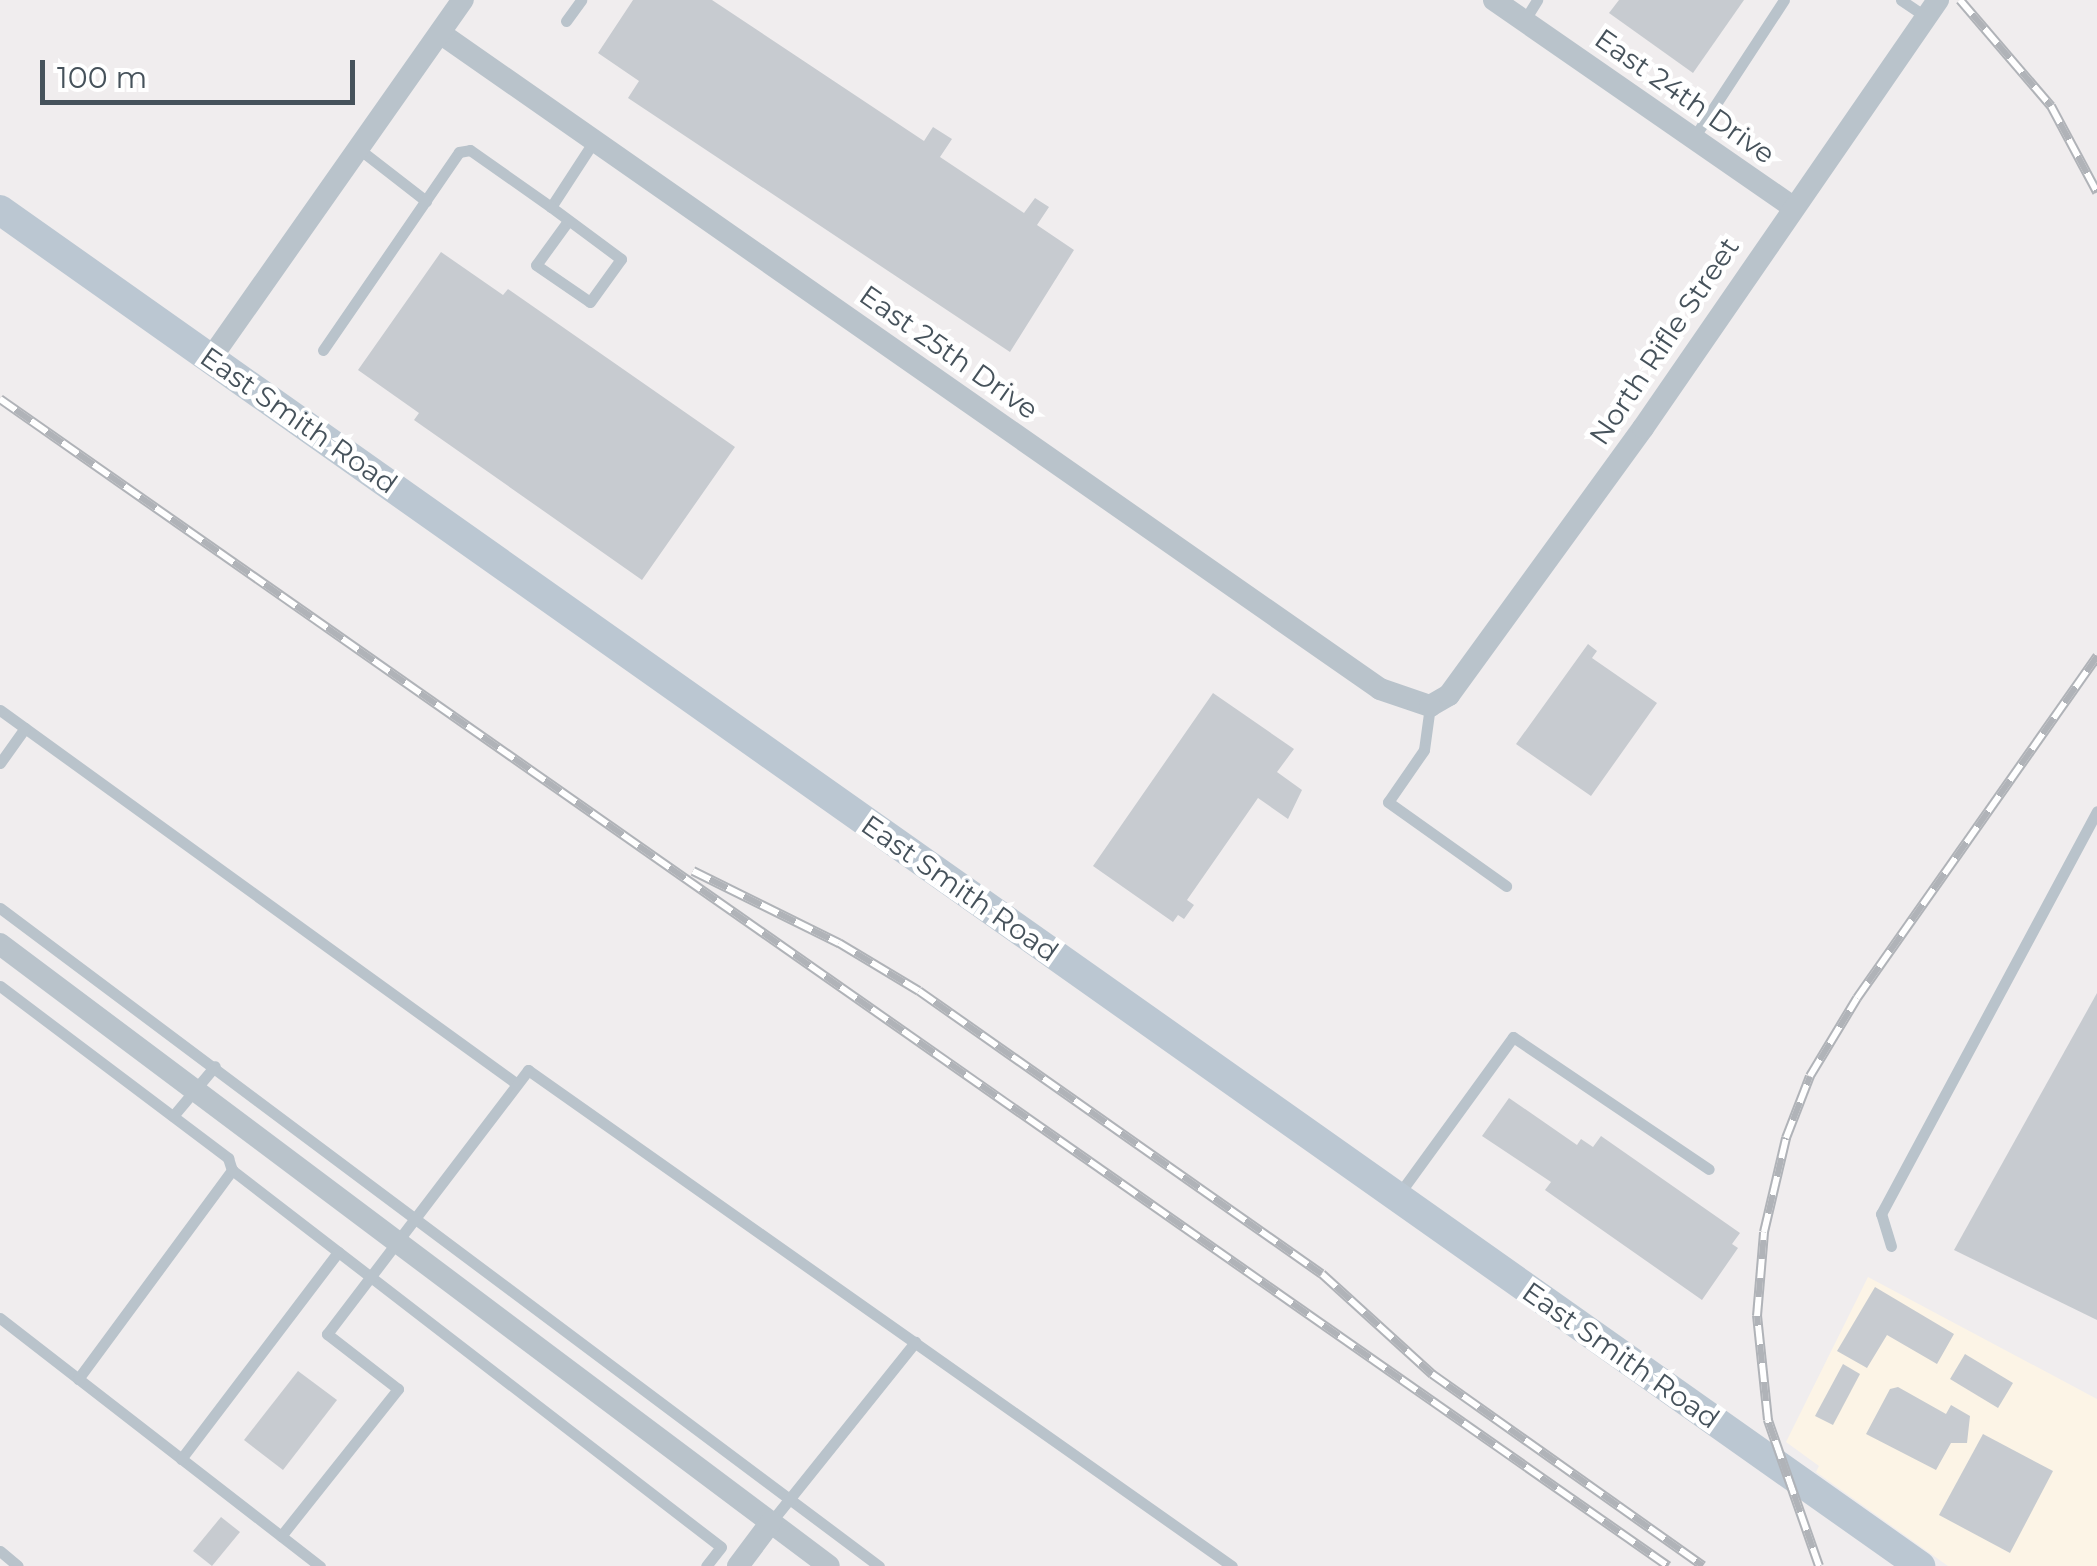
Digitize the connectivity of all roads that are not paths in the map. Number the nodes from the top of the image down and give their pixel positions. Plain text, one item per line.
1 (463, 0) edge
2 (581, 0) edge
3 (1494, 0) edge
4 (1537, 0) edge
5 (1784, 0) edge
6 (1901, 0) edge
7 (1932, 8) edge
8 (1524, 20) junction
9 (566, 22) dead end
10 (440, 33) junction
11 (1693, 139) junction
12 (594, 141) junction
13 (358, 148) junction
14 (426, 201) junction
15 (551, 206) junction
16 (1793, 207) junction
17 (0, 210) edge
18 (568, 221) junction
19 (322, 350) dead end
20 (211, 358) junction
21 (1430, 706) junction
22 (0, 710) edge
23 (25, 728) junction
24 (0, 763) edge
25 (2097, 811) edge
26 (1506, 886) dead end
27 (0, 908) edge
28 (0, 944) edge
29 (0, 986) edge
30 (214, 1066) junction
31 (518, 1084) junction
32 (195, 1089) junction
33 (173, 1116) junction
34 (1709, 1169) dead end
35 (232, 1170) junction
36 (1396, 1197) junction
37 (417, 1216) junction
38 (398, 1241) junction
39 (1891, 1246) dead end
40 (338, 1252) junction
41 (371, 1277) junction
42 (0, 1318) edge
43 (915, 1342) junction
44 (78, 1378) junction
45 (181, 1459) junction
46 (792, 1500) junction
47 (771, 1522) junction
48 (281, 1536) junction
49 (0, 1550) edge
50 (18, 1566) edge
51 (320, 1566) edge
52 (706, 1566) edge
53 (738, 1566) edge
54 (829, 1566) edge
55 (880, 1566) edge
56 (1232, 1566) edge
57 (1920, 1566) edge

1 - 10 street
2 - 9 lane
3 - 8 street, East 24th Drive
4 - 8 lane
5 - 11 lane
6 - 7 lane
7 - 16 street, North Rifle Street
8 - 11 street, East 24th Drive
10 - 12 street, East 25th Drive
10 - 13 street
11 - 16 street, East 24th Drive
12 - 15 lane
12 - 21 street, East 25th Drive
13 - 14 lane
13 - 20 street
14 - 15 lane
14 - 19 lane
15 - 18 lane
16 - 21 street, North Rifle Street
17 - 20 street, East Smith Road
18 - 18 lane
20 - 36 street, East Smith Road
21 - 26 lane
22 - 23 lane
23 - 24 lane
23 - 31 lane
25 - 39 lane
27 - 30 lane
28 - 32 street
29 - 33 lane
30 - 32 lane
30 - 37 lane
31 - 37 lane
31 - 43 lane
32 - 33 lane
32 - 38 street
33 - 35 lane
34 - 36 lane
35 - 40 lane
35 - 44 lane
36 - 57 street, East Smith Road
37 - 38 lane
37 - 46 lane
38 - 41 lane
38 - 47 street
40 - 41 lane
40 - 45 lane
41 - 48 lane
41 - 52 lane
42 - 44 lane
43 - 46 lane
43 - 56 lane
44 - 45 lane
45 - 48 lane
46 - 47 lane
46 - 55 lane
47 - 53 street
47 - 54 street
48 - 51 lane
49 - 50 lane

